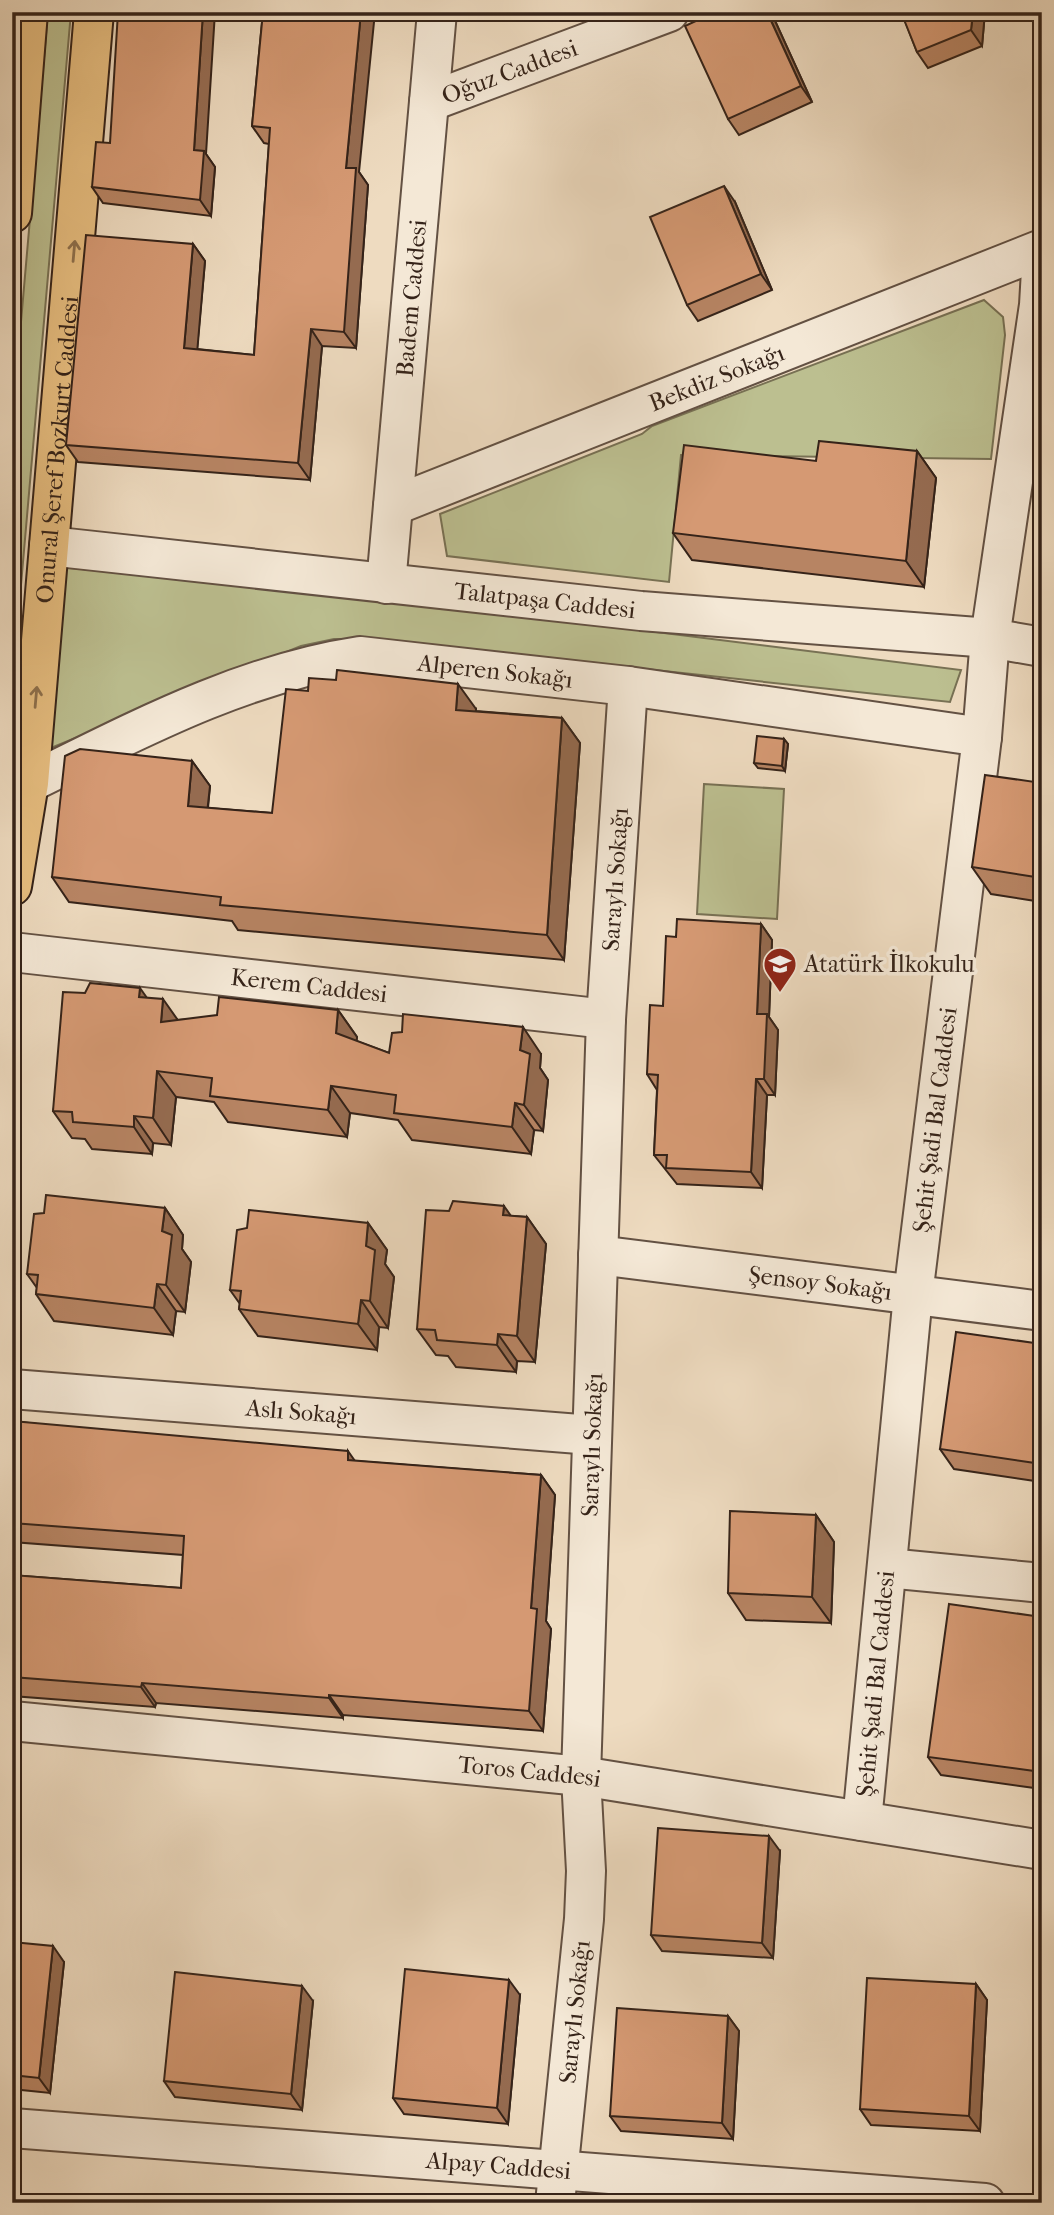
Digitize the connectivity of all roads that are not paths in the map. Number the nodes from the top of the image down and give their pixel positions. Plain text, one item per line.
1 (27, 12) edge
2 (94, 12) edge
3 (437, 12) edge
4 (669, 12) edge
5 (429, 103) junction
6 (12, 213) edge
7 (1042, 251) edge
8 (1040, 305) edge
9 (393, 506) junction
10 (49, 546) junction
11 (386, 583) junction
12 (990, 638) junction
13 (1042, 647) edge
14 (628, 686) junction
15 (982, 737) junction
16 (29, 783) junction
17 (12, 886) edge
18 (12, 952) edge
19 (606, 1019) junction
20 (598, 1255) junction
21 (913, 1295) junction
22 (1042, 1311) edge
23 (12, 1389) edge
24 (592, 1435) junction
25 (887, 1568) junction
26 (1042, 1583) edge
27 (12, 1721) edge
28 (581, 1776) junction
29 (862, 1821) junction
30 (1042, 1850) edge
31 (12, 2128) edge
32 (556, 2186) edge
33 (985, 2203) edge

1 - 6 main road
10 -> 2 main road, Onural Şeref Bozkurt Caddesi
3 - 5 street, Badem Caddesi
4 - 5 street, Oğuz Caddesi
5 - 9 street, Badem Caddesi
7 - 8 street, Şehit Şadi Bal Caddesi
7 - 9 street, Bekdiz Sokağı
8 - 12 street, Şehit Şadi Bal Caddesi
9 - 11 street, Badem Caddesi
10 - 11 street, Talatpaşa Caddesi
16 -> 10 main road, Onural Şeref Bozkurt Caddesi
11 - 12 street, Talatpaşa Caddesi
12 - 13 street, Talatpaşa Caddesi
12 - 15 street, Şehit Şadi Bal Caddesi
14 - 15 street, Alperen Sokağı
14 - 16 street, Alperen Sokağı
14 - 19 street, Saraylı Sokağı
15 - 21 street, Şehit Şadi Bal Caddesi
16 - 17 main road, Onural Şeref Bozkurt Caddesi
18 - 19 street, Kerem Caddesi
19 - 20 street, Saraylı Sokağı
20 - 21 street, Şensoy Sokağı
20 - 24 street, Saraylı Sokağı
21 - 22 street, Şensoy Sokağı
21 - 25 street, Şehit Şadi Bal Caddesi
23 - 24 street, Aslı Sokağı
24 - 28 street, Saraylı Sokağı
25 - 26 street
25 - 29 street, Şehit Şadi Bal Caddesi
27 - 28 street, Toros Caddesi
28 - 29 street, Toros Caddesi
28 - 32 street, Saraylı Sokağı
29 - 30 street, Toros Caddesi
31 - 32 street, Alpay Caddesi
32 - 33 street, Alpay Caddesi

